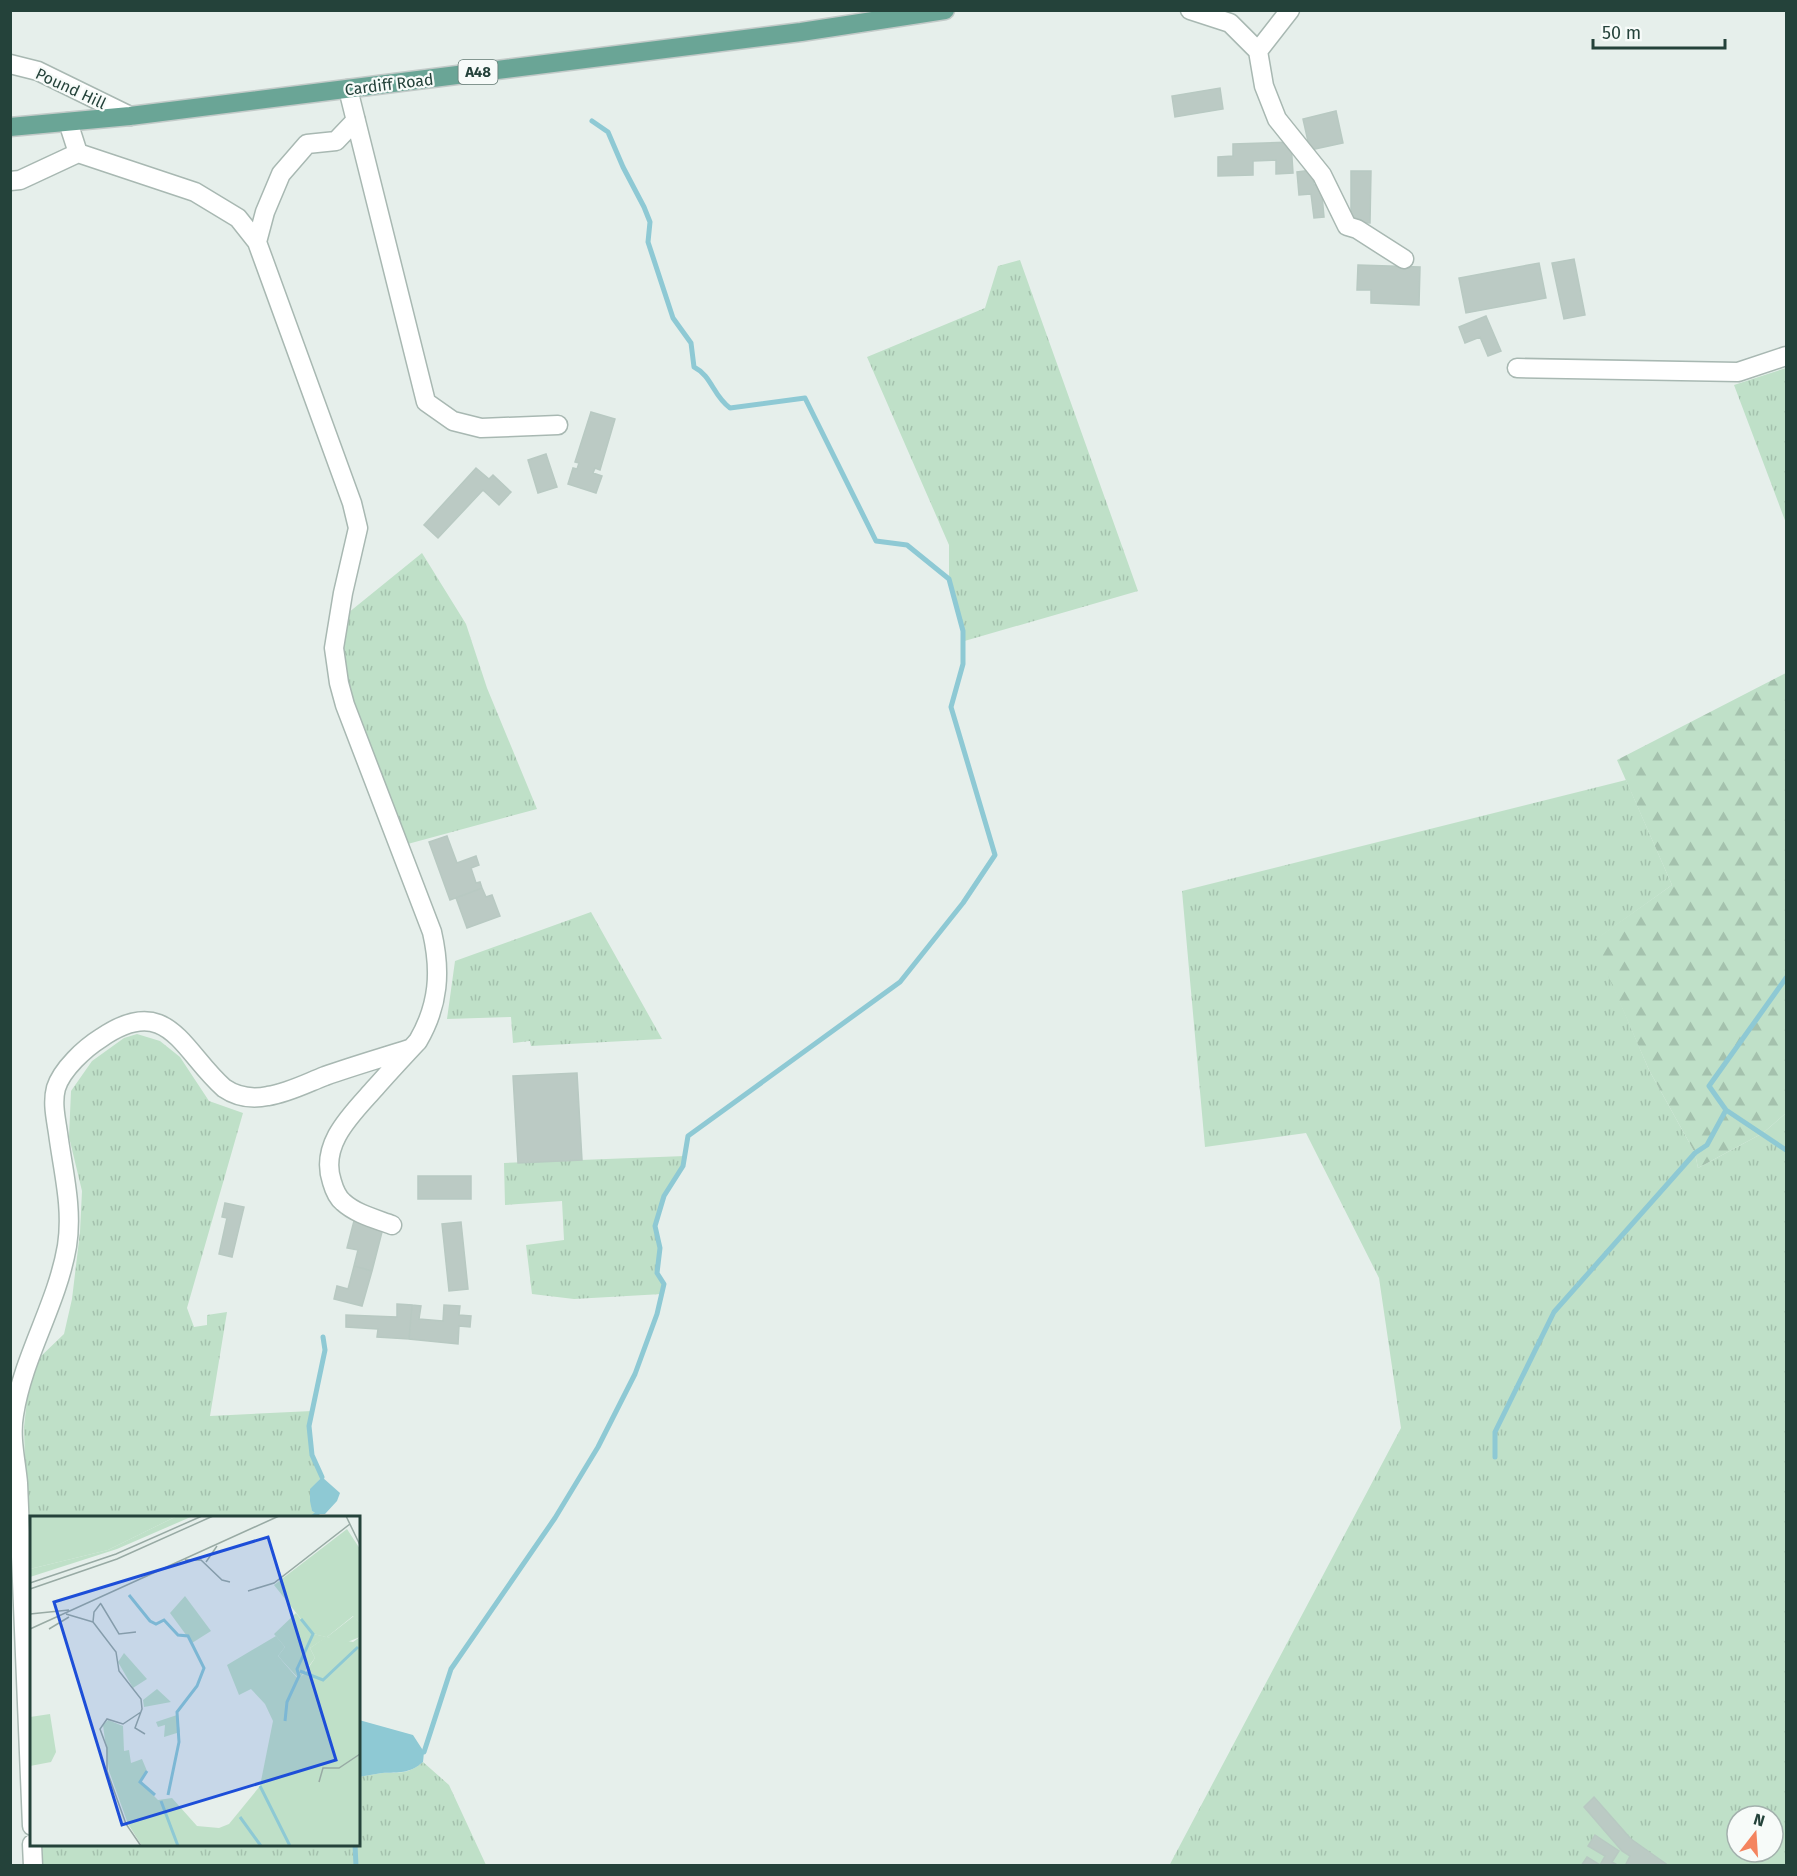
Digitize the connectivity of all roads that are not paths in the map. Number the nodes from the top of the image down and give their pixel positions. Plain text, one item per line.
1 (945, 10) edge
2 (1190, 10) edge
3 (1290, 10) edge
4 (1258, 51) junction
5 (10, 64) edge
6 (348, 89) junction
7 (130, 116) junction
8 (356, 120) junction
9 (68, 122) junction
10 (10, 127) edge
11 (78, 153) junction
12 (10, 181) edge
13 (257, 242) junction
14 (1404, 259) dead end
15 (1786, 356) edge
16 (1517, 368) dead end
17 (558, 424) dead end
18 (411, 1048) junction
19 (392, 1225) dead end
20 (30, 1777) edge
21 (32, 1846) edge
22 (33, 1866) edge

1 - 6 main road, Cardiff Road / A48
2 - 4 street
3 - 4 street
4 - 14 street
5 - 7 street, Pound Hill
6 - 7 main road, Cardiff Road / A48
6 - 8 street
7 - 9 main road, Cardiff Road / A48
8 - 13 street
8 - 17 street
9 - 10 main road, Cardiff Road / A48
9 - 11 street
11 - 12 street
11 - 13 street
13 - 18 street
15 - 16 street
18 - 19 street
18 - 20 street
21 - 22 street

